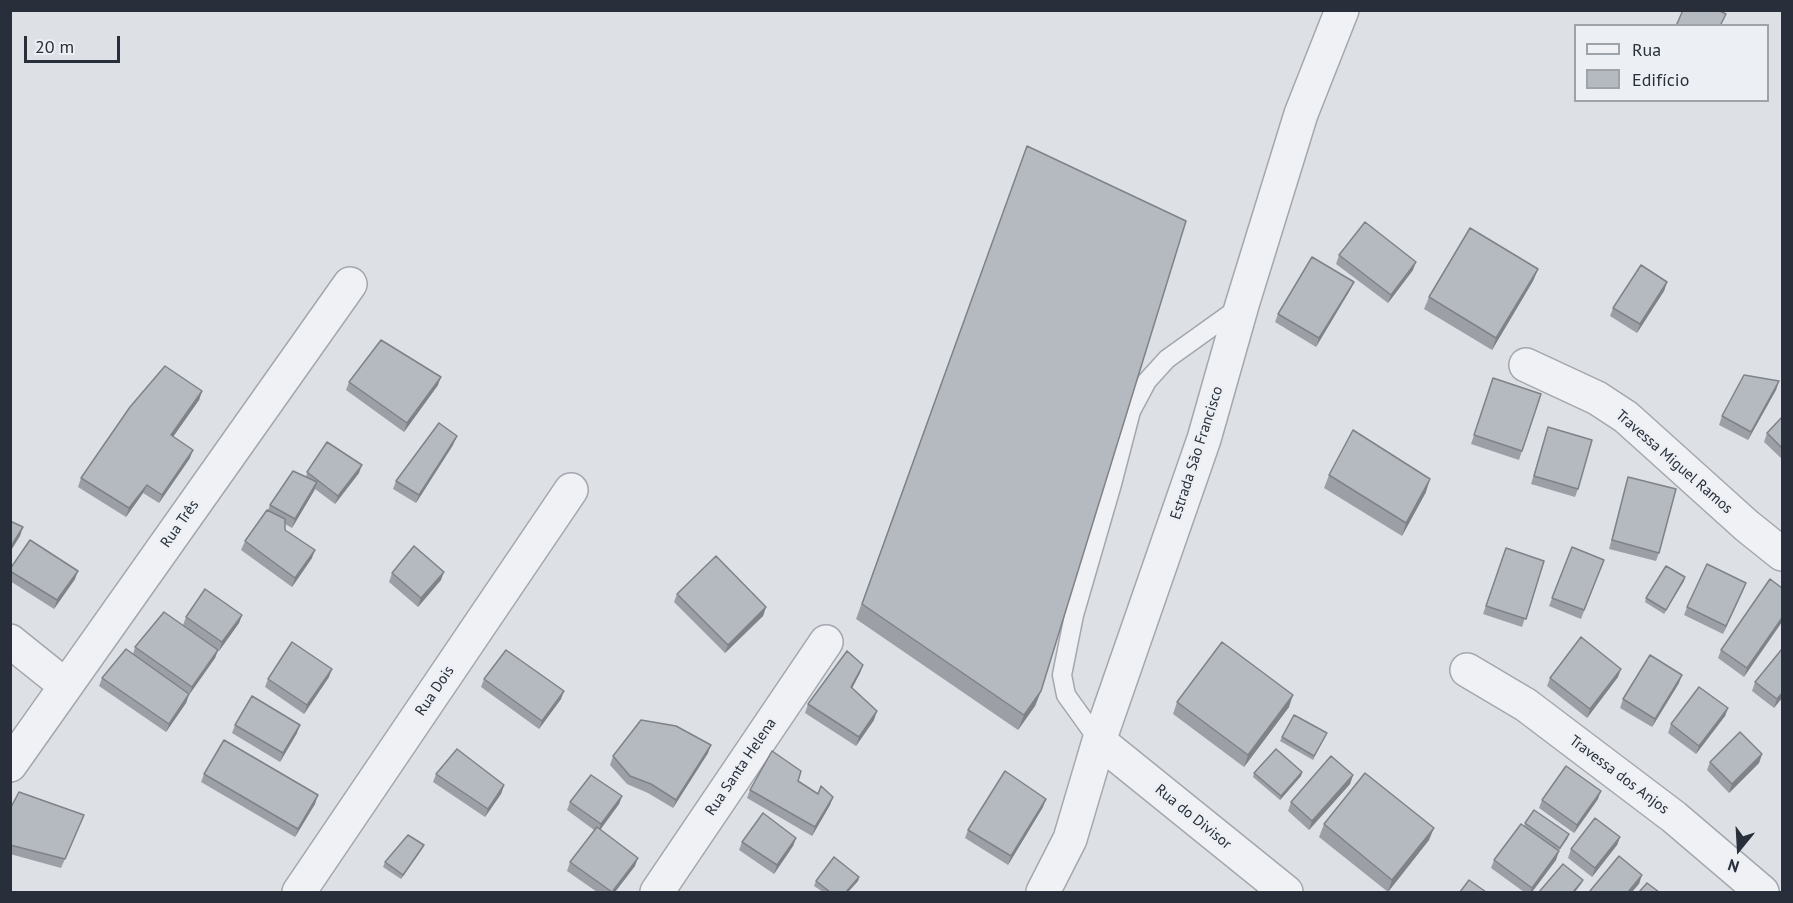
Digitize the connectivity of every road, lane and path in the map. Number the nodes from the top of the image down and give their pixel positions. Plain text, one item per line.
1 (1342, 10) edge
2 (350, 284) dead end
3 (1242, 305) junction
4 (1526, 365) dead end
5 (571, 489) dead end
6 (1782, 554) edge
7 (10, 641) edge
8 (826, 642) dead end
9 (1467, 670) dead end
10 (66, 686) junction
11 (1099, 741) junction
12 (10, 765) edge
13 (299, 892) edge
14 (657, 892) edge
15 (1043, 892) edge
16 (1286, 892) edge
17 (1762, 892) edge

1 - 3 street, Estrada São Francisco
2 - 10 street, Rua Três
3 - 11 street, Estrada São Francisco
3 - 11 lane
4 - 6 street, Travessa Miguel Ramos
5 - 13 street, Rua Dois
7 - 10 street
8 - 14 street, Rua Santa Helena
9 - 17 street, Travessa dos Anjos
10 - 12 street, Rua Três
11 - 15 street, Estrada São Francisco
11 - 16 street, Rua do Divisor

